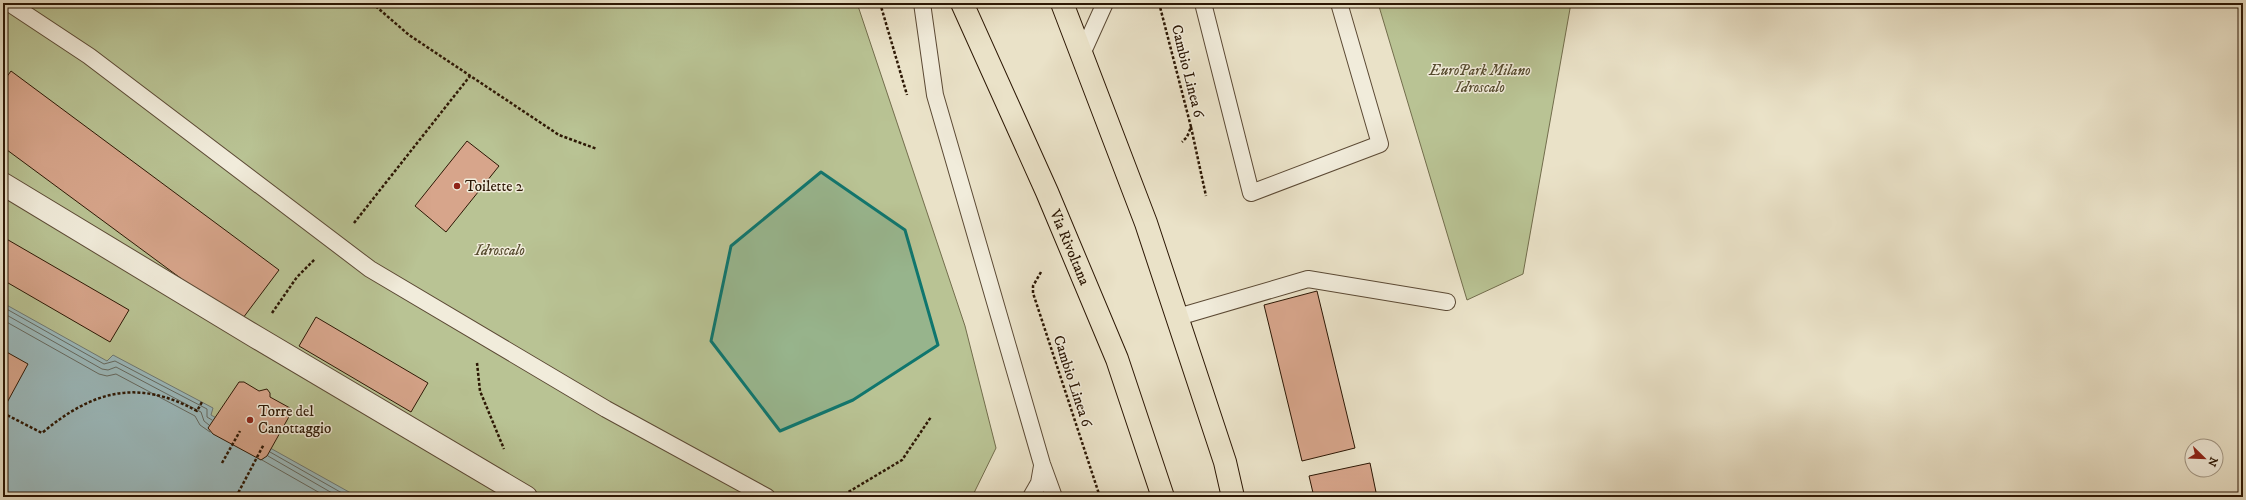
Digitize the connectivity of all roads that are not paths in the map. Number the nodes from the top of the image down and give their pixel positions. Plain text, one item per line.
1 (9, 3) edge
2 (922, 3) edge
3 (962, 3) edge
4 (1062, 3) edge
5 (1203, 3) edge
6 (1339, 3) edge
7 (1105, 4) edge
8 (1082, 54) junction
9 (3, 184) edge
10 (1447, 302) dead end
11 (1178, 317) junction
12 (1042, 464) junction
13 (526, 497) edge
14 (767, 497) edge
15 (1031, 497) edge
16 (1054, 497) edge
17 (1163, 497) edge
18 (1234, 497) edge

1 - 14 lane
2 - 12 lane
3 - 17 highway, Via Rivoltana
4 - 8 highway
5 - 6 lane
7 - 8 lane
8 - 11 highway
9 - 13 street
10 - 11 lane
11 - 18 highway
12 - 15 lane
12 - 16 lane

